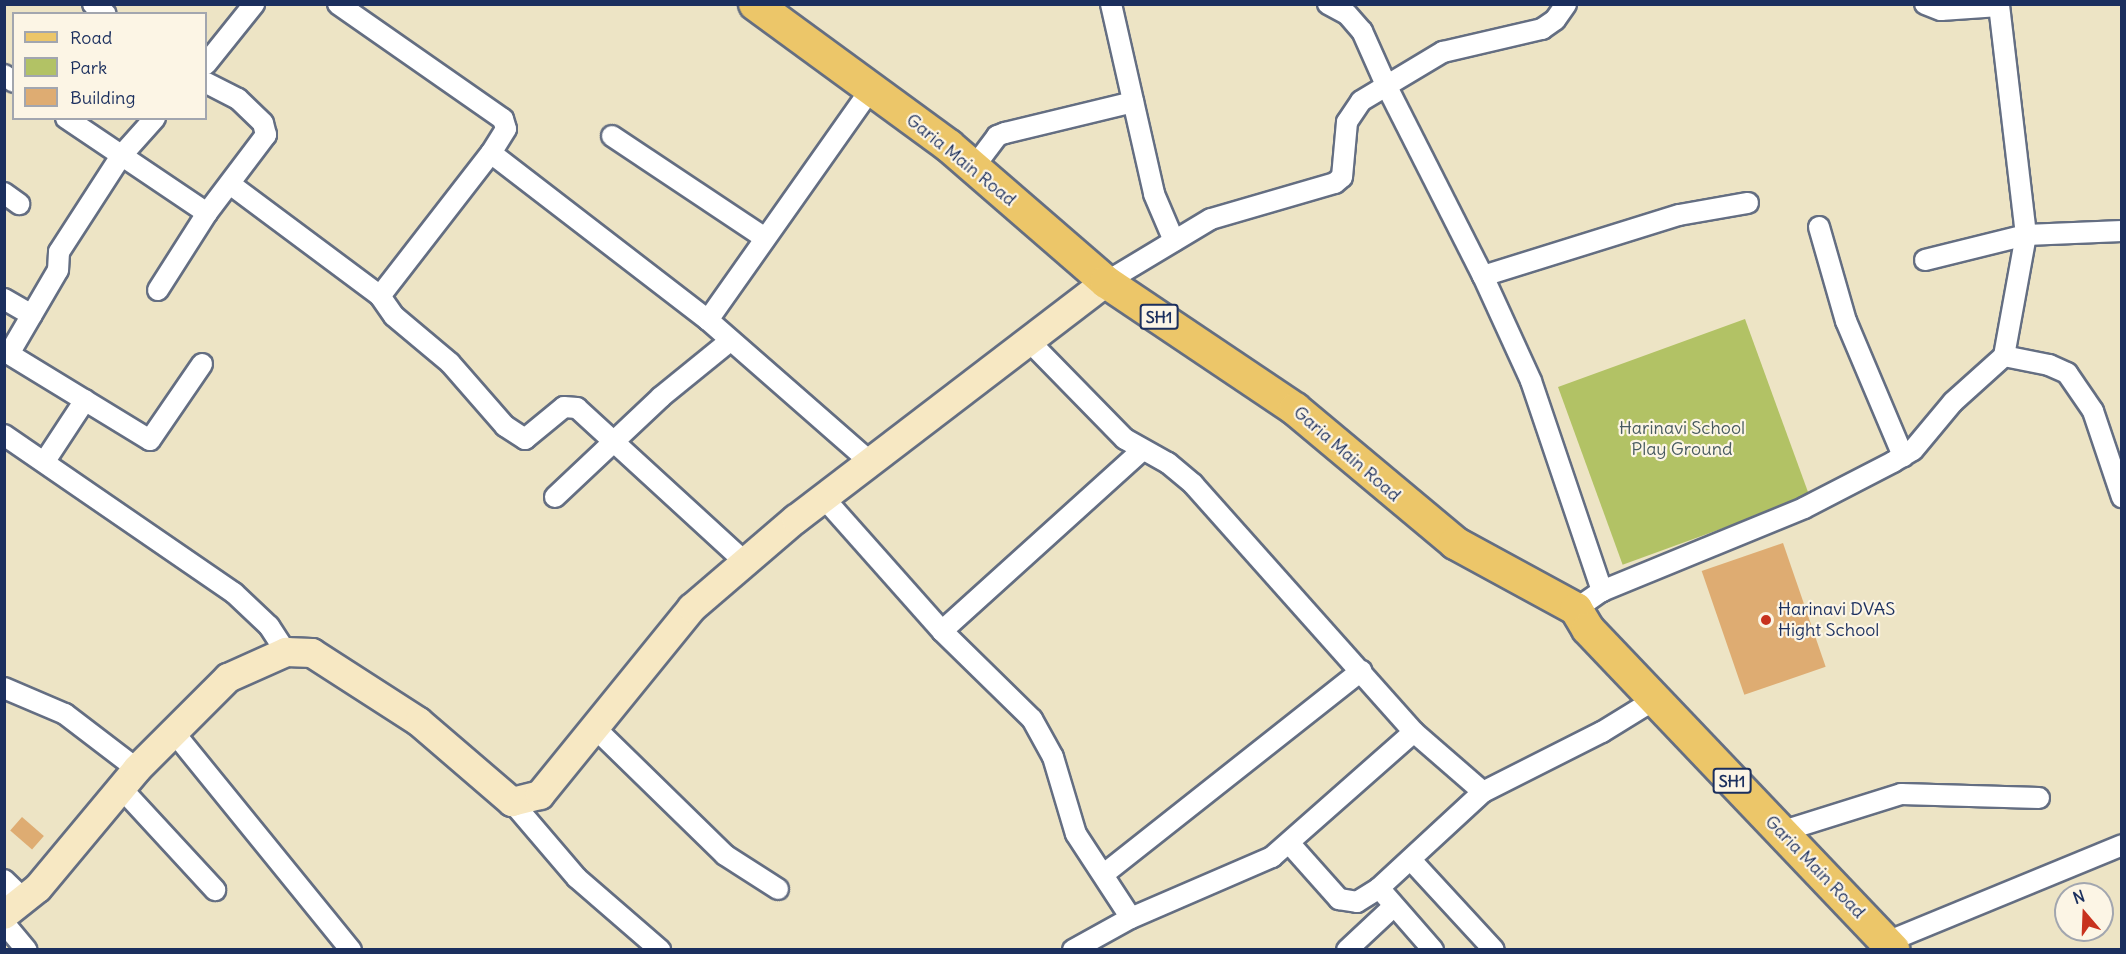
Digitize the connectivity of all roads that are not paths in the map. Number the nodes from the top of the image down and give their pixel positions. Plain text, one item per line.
1 (254, 4) edge
2 (338, 4) edge
3 (755, 4) edge
4 (1111, 4) edge
5 (1328, 4) edge
6 (1566, 4) edge
7 (1925, 4) edge
8 (1999, 5) edge
9 (207, 63) edge
10 (207, 84) edge
11 (1386, 85) junction
12 (871, 89) junction
13 (1133, 102) junction
14 (69, 120) edge
15 (153, 120) edge
16 (612, 136) dead end
17 (491, 153) junction
18 (121, 156) junction
19 (974, 167) junction
20 (230, 184) junction
21 (1748, 203) dead end
22 (207, 213) junction
23 (1819, 227) dead end
24 (2121, 231) edge
25 (2026, 235) junction
26 (765, 238) junction
27 (1174, 241) junction
28 (1925, 260) dead end
29 (1483, 276) junction
30 (1106, 282) junction
31 (158, 290) dead end
32 (380, 296) junction
33 (4, 299) edge
34 (32, 315) junction
35 (708, 320) junction
36 (730, 341) junction
37 (1029, 341) junction
38 (2004, 356) junction
39 (202, 364) dead end
40 (85, 400) junction
41 (4, 435) edge
42 (614, 440) junction
43 (1141, 451) junction
44 (1903, 456) junction
45 (45, 461) junction
46 (870, 462) junction
47 (555, 497) dead end
48 (2121, 497) edge
49 (824, 498) junction
50 (745, 562) junction
51 (1602, 591) junction
52 (1576, 609) junction
53 (942, 631) junction
54 (286, 652) junction
55 (1361, 671) junction
56 (4, 688) edge
57 (1654, 700) junction
58 (595, 728) junction
59 (172, 730) junction
60 (1414, 732) junction
61 (129, 779) junction
62 (1483, 792) junction
63 (2038, 798) dead end
64 (512, 802) junction
65 (1780, 832) junction
66 (1290, 844) junction
67 (2121, 845) edge
68 (1411, 860) junction
69 (1104, 874) junction
70 (1379, 888) junction
71 (778, 889) dead end
72 (215, 890) dead end
73 (11, 898) edge
74 (1393, 907) junction
75 (1131, 918) junction
76 (4, 923) edge
77 (1890, 946) edge
78 (657, 949) edge
79 (27, 950) edge
80 (351, 950) edge
81 (1073, 950) edge
82 (1347, 950) edge
83 (1432, 950) edge
84 (1494, 950) edge

1 - 9 street
2 - 17 street
3 - 12 main road, Garia Main Road / SH1
4 - 13 street
5 - 11 street
6 - 11 street
7 - 8 street
8 - 25 street
10 - 20 street
11 - 27 street
11 - 29 street
12 - 19 main road, Garia Main Road / SH1
12 - 26 street
13 - 19 street
13 - 27 street
14 - 18 street
15 - 18 street
16 - 26 street
17 - 32 street
17 - 35 street
18 - 22 street
18 - 34 street
19 - 30 main road, Garia Main Road / SH1
20 - 22 street
20 - 32 street
21 - 29 street
22 - 31 street
23 - 44 street
24 - 25 street
25 - 28 street
25 - 38 street
26 - 35 street
27 - 30 street
29 - 51 street
30 - 37 main road
30 - 52 main road, Garia Main Road / SH1
32 - 42 street
33 - 34 street
34 - 40 street
35 - 36 street
36 - 42 street
36 - 46 street
37 - 43 street
37 - 46 main road
38 - 44 street
38 - 48 street
39 - 40 street
40 - 45 street
41 - 45 street
42 - 47 street
42 - 50 street
43 - 53 street
43 - 55 street
44 - 51 street
45 - 54 street
46 - 49 main road
49 - 50 main road
49 - 53 street
50 - 58 main road
51 - 52 street
52 - 57 main road, Garia Main Road / SH1
53 - 69 street
54 - 59 main road
54 - 64 main road
55 - 60 street
55 - 69 street
56 - 61 street
57 - 62 street
57 - 65 main road, Garia Main Road / SH1
58 - 64 main road
58 - 71 street
59 - 61 main road
59 - 80 street
60 - 62 street
60 - 66 street
61 - 72 street
61 - 73 main road
62 - 68 street
63 - 65 street
64 - 78 street
65 - 77 main road, Garia Main Road / SH1
66 - 70 street
66 - 75 street
67 - 77 street
68 - 70 street
68 - 84 street
69 - 75 street
70 - 74 street
74 - 82 street
74 - 83 street
75 - 81 street
76 - 79 street

